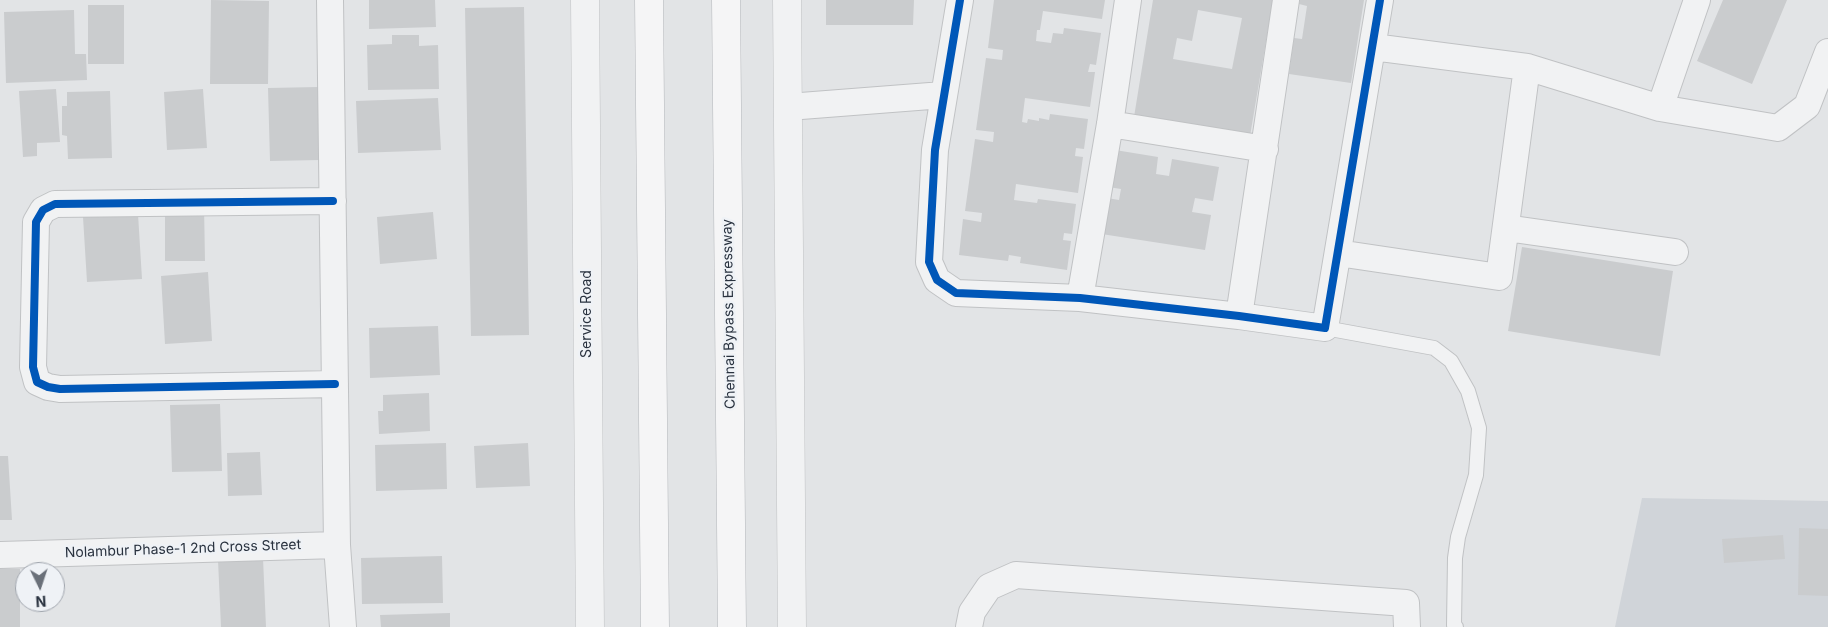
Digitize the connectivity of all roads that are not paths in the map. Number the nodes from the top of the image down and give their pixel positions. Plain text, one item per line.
1 (330, 0) edge
2 (585, 0) edge
3 (649, 0) edge
4 (726, 0) edge
5 (787, 0) edge
6 (960, 0) edge
7 (1128, 0) edge
8 (1286, 0) edge
9 (1380, 0) edge
10 (1697, 0) edge
11 (1373, 47) junction
12 (1828, 52) edge
13 (1527, 67) junction
14 (943, 95) junction
15 (788, 107) junction
16 (1660, 108) junction
17 (1110, 124) junction
18 (1265, 150) junction
19 (333, 201) junction
20 (1506, 228) junction
21 (1675, 252) dead end
22 (1338, 253) junction
23 (1080, 298) junction
24 (1239, 316) junction
25 (1325, 328) junction
26 (335, 384) junction
27 (337, 544) junction
28 (0, 555) edge
29 (343, 627) edge
30 (590, 627) edge
31 (654, 627) edge
32 (732, 627) edge
33 (792, 627) edge
34 (969, 627) edge
35 (1407, 627) edge
36 (1456, 627) edge

1 - 19 street
2 - 30 street, Service Road
3 - 31 highway
4 - 32 highway, Chennai Bypass Expressway
5 - 15 street
6 - 14 street
7 - 17 street
8 - 18 street
9 - 11 street
10 - 16 street
11 - 13 street
11 - 22 street
12 - 16 street
13 - 16 street
13 - 20 street
14 - 15 street
14 - 23 street
15 - 33 street
17 - 18 street
17 - 23 street
18 - 24 street
19 - 26 street
19 - 26 street
20 - 21 street
20 - 22 street
22 - 25 street
23 - 24 street
24 - 25 street
25 - 36 lane
26 - 27 street
27 - 28 street, Nolambur Phase-1 2nd Cross Street
27 - 29 street
34 - 35 street

